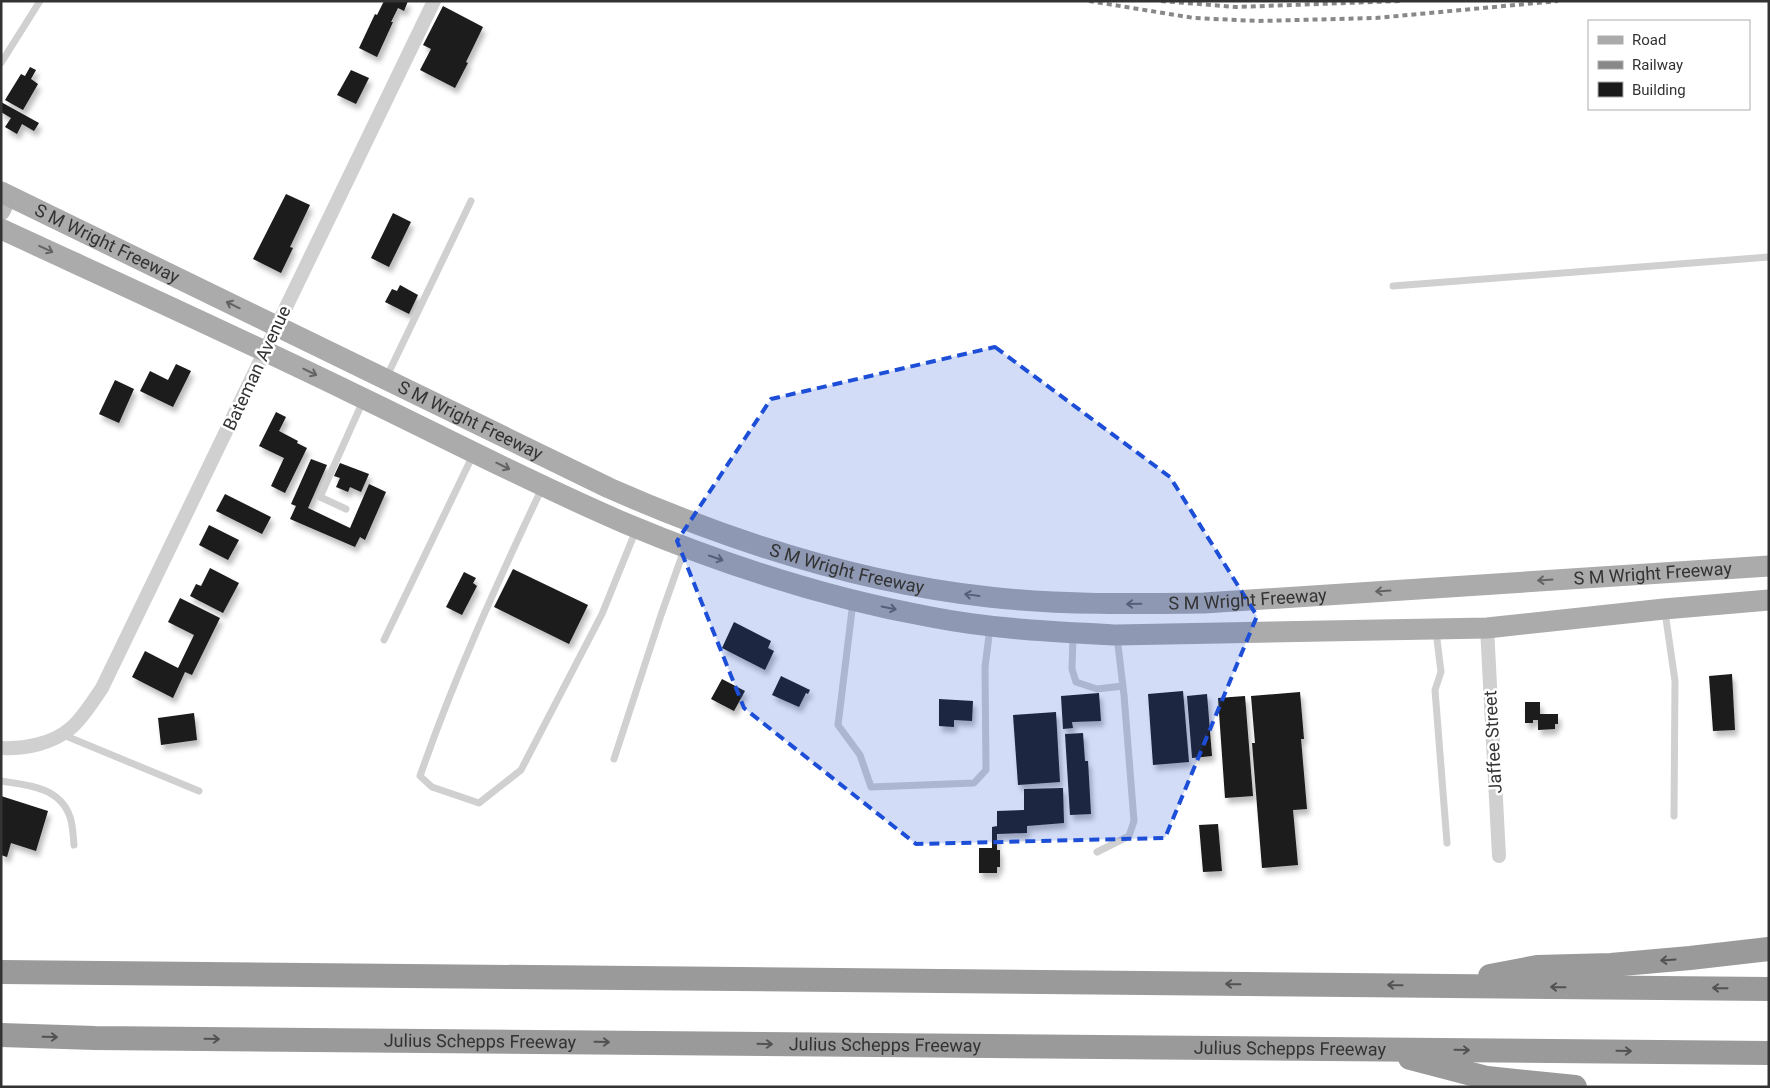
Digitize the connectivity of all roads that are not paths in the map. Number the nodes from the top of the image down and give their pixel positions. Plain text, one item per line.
1 (40, 1) edge
2 (434, 1) edge
3 (1, 63) edge
4 (4, 200) edge
5 (471, 201) dead end
6 (1, 229) edge
7 (1769, 257) edge
8 (1393, 286) dead end
9 (276, 327) junction
10 (266, 351) junction
11 (386, 379) junction
12 (364, 398) junction
13 (475, 452) junction
14 (543, 485) junction
15 (346, 509) dead end
16 (637, 528) junction
17 (685, 547) junction
18 (1769, 566) edge
19 (854, 600) junction
20 (1769, 600) edge
21 (1664, 609) junction
22 (991, 626) junction
23 (1435, 628) junction
24 (1487, 628) junction
25 (1073, 633) junction
26 (1116, 635) junction
27 (384, 640) dead end
28 (1123, 686) junction
29 (66, 731) junction
30 (1, 748) edge
31 (614, 759) dead end
32 (1, 781) edge
33 (199, 791) dead end
34 (1674, 816) dead end
35 (1447, 843) dead end
36 (74, 845) dead end
37 (1097, 852) dead end
38 (1499, 856) dead end
39 (1769, 948) edge
40 (1, 972) edge
41 (1438, 986) junction
42 (1769, 989) edge
43 (1, 1035) edge
44 (1378, 1049) junction
45 (1769, 1052) edge
46 (1575, 1087) edge

1 - 3 lane
2 - 9 street, Bateman Avenue
9 -> 4 main road, S M Wright Freeway
5 - 11 lane
6 -> 10 main road, S M Wright Freeway
7 - 8 lane
9 - 10 street, Bateman Avenue
9 - 11 main road, S M Wright Freeway
10 -> 12 main road, S M Wright Freeway
10 - 29 street, Bateman Avenue
18 -> 11 main road, S M Wright Freeway
12 - 13 main road, S M Wright Freeway
12 - 15 lane
13 -> 14 main road, S M Wright Freeway
13 - 27 lane
14 - 16 main road, S M Wright Freeway
14 - 16 lane
16 - 17 main road, S M Wright Freeway
17 -> 19 main road, S M Wright Freeway
17 - 31 lane
19 -> 22 main road, S M Wright Freeway
19 - 22 lane
20 - 21 main road, S M Wright Freeway
21 - 24 main road, S M Wright Freeway
21 - 34 lane
22 - 25 main road, S M Wright Freeway
23 - 24 main road, S M Wright Freeway
23 - 26 main road, S M Wright Freeway
23 - 35 lane
24 - 38 street, Jaffee Street
25 - 26 main road, S M Wright Freeway
25 - 28 lane
26 - 28 lane
28 - 37 lane
29 - 30 street
29 - 33 lane
32 - 36 lane
39 -> 41 highway
41 -> 40 highway
42 -> 41 highway
43 -> 44 highway, Julius Schepps Freeway
44 -> 45 highway, Julius Schepps Freeway
44 - 46 highway

